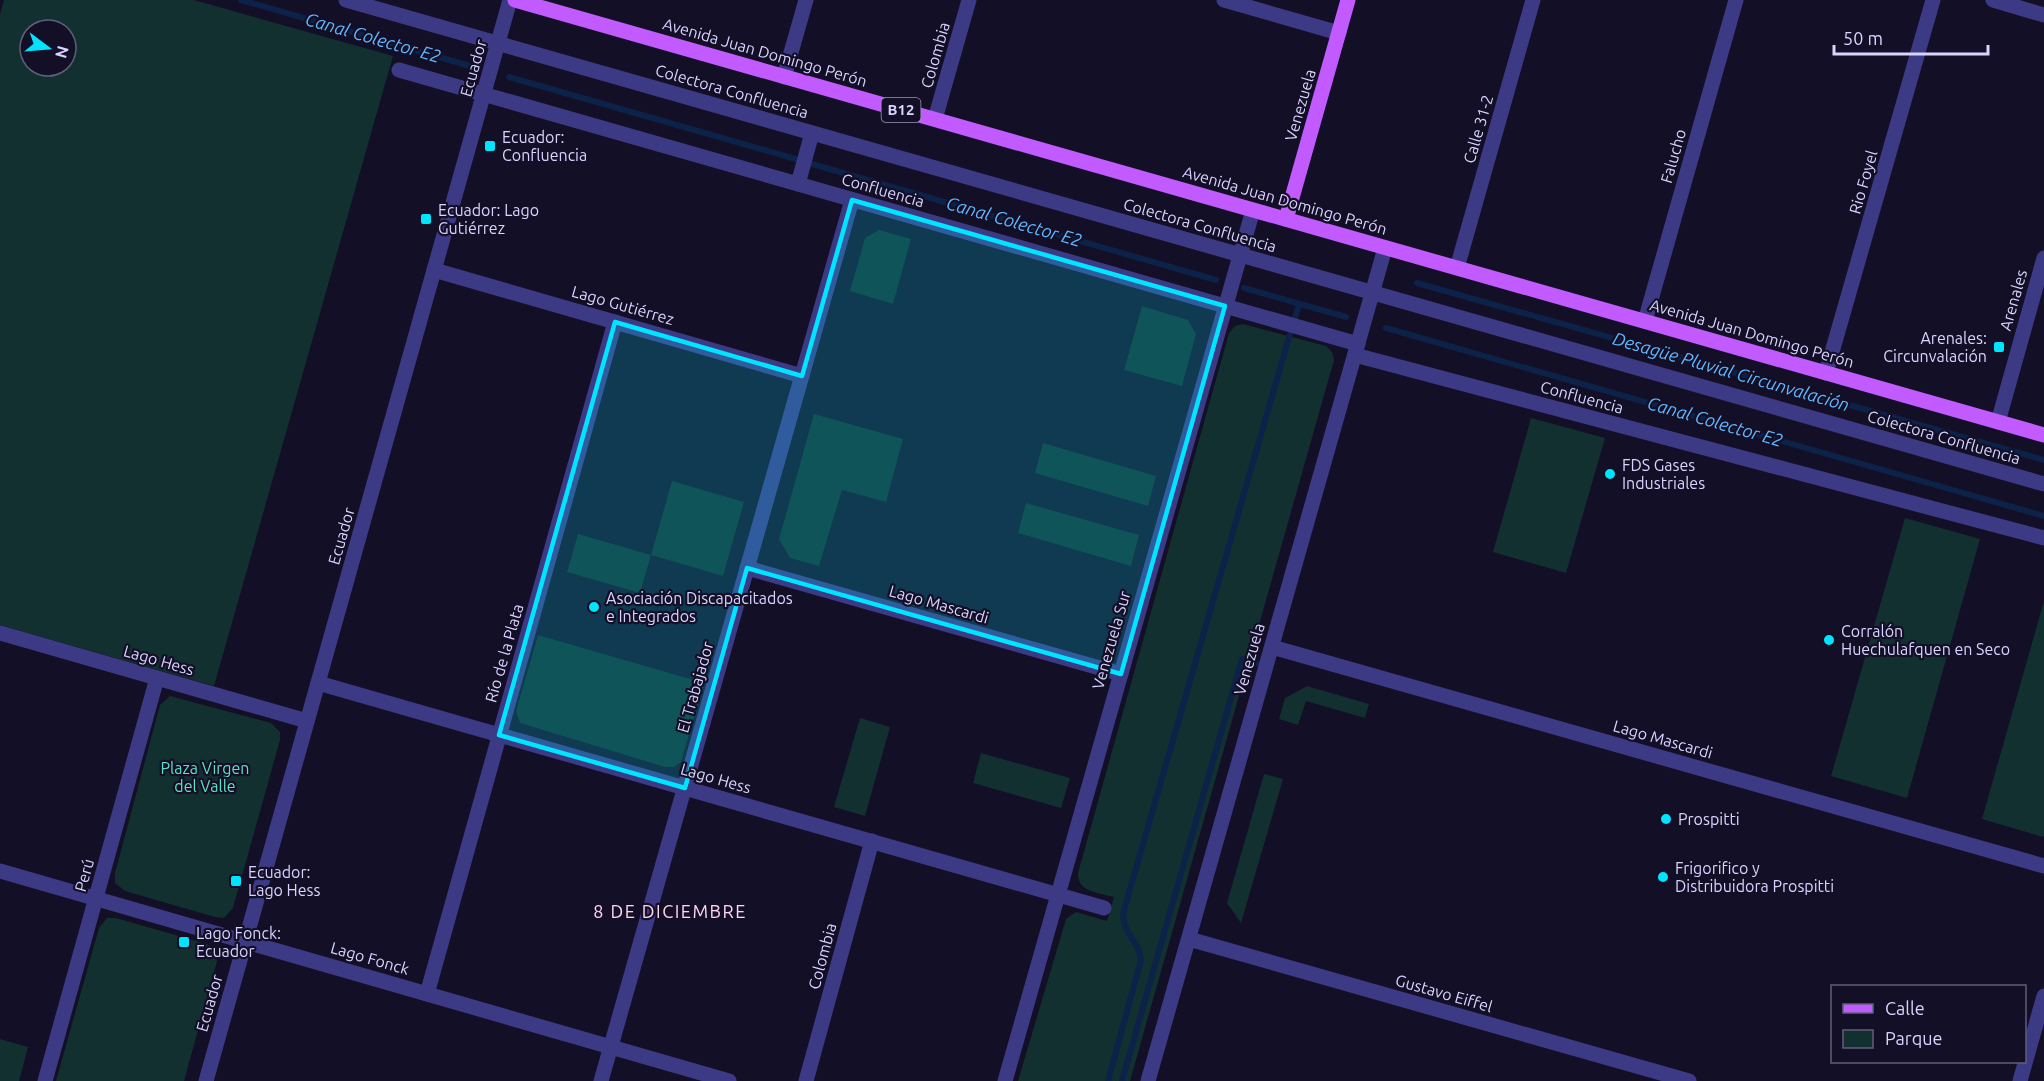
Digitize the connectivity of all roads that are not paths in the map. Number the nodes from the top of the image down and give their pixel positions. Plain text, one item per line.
1 (346, 0) edge
2 (510, 0) edge
3 (516, 0) edge
4 (806, 0) edge
5 (969, 0) edge
6 (1224, 0) edge
7 (1348, 0) edge
8 (1533, 0) edge
9 (1736, 0) edge
10 (1933, 0) edge
11 (1993, 0) edge
12 (2044, 15) edge
13 (1339, 33) junction
14 (498, 44) junction
15 (399, 70) dead end
16 (784, 76) junction
17 (484, 94) junction
18 (935, 119) junction
19 (812, 133) junction
20 (798, 184) junction
21 (852, 200) junction
22 (1253, 210) junction
23 (1286, 219) junction
24 (1386, 248) junction
25 (1240, 255) junction
26 (2044, 258) edge
27 (1457, 268) junction
28 (434, 270) junction
29 (1372, 293) junction
30 (1225, 306) junction
31 (1645, 321) junction
32 (615, 322) junction
33 (1356, 350) junction
34 (1826, 373) junction
35 (802, 376) junction
36 (1998, 422) junction
37 (2044, 435) edge
38 (2044, 484) edge
39 (2044, 538) edge
40 (747, 568) junction
41 (0, 633) edge
42 (1272, 647) junction
43 (1120, 674) junction
44 (157, 678) junction
45 (318, 683) junction
46 (307, 721) junction
47 (500, 735) junction
48 (685, 788) junction
49 (872, 841) junction
50 (2044, 866) edge
51 (0, 871) edge
52 (1058, 894) junction
53 (96, 898) junction
54 (1104, 908) dead end
55 (1189, 939) junction
56 (245, 941) junction
57 (427, 993) junction
58 (2044, 996) edge
59 (611, 1047) junction
60 (2026, 1060) edge
61 (2025, 1063) edge
62 (45, 1081) edge
63 (206, 1081) edge
64 (601, 1081) edge
65 (729, 1081) edge
66 (806, 1081) edge
67 (1005, 1081) edge
68 (1148, 1081) edge
69 (1689, 1081) edge
70 (2020, 1081) edge

1 - 14 street, Colectora Confluencia
2 - 14 street, Ecuador
3 - 16 main road, Avenida Juan Domingo Perón / B12
4 - 16 street
5 - 18 street, Colombia
6 - 13 street
7 - 13 main road, Venezuela
8 - 27 street, Calle 31-2
9 - 31 street, Falucho
10 - 34 street, Rio Foyel
11 - 12 street
13 - 23 main road, Venezuela
14 - 17 street, Ecuador
14 - 19 street, Colectora Confluencia
15 - 17 street, Confluencia
16 - 18 main road, Avenida Juan Domingo Perón / B12
17 - 20 street, Confluencia
17 - 28 street, Ecuador
18 - 22 main road, Avenida Juan Domingo Perón / B12
19 - 20 street
19 - 25 street, Colectora Confluencia
20 - 21 street, Confluencia
21 - 30 street, Confluencia
21 - 35 street, El Trabajador
22 - 23 main road, Avenida Juan Domingo Perón / B12
22 - 25 street, Venezuela Sur
23 - 24 main road, Avenida Juan Domingo Perón / B12
24 - 27 main road, Avenida Juan Domingo Perón / B12
24 - 29 street, Venezuela
25 - 29 street, Colectora Confluencia
25 - 30 street, Venezuela Sur
26 - 36 street, Arenales
27 - 31 main road, Avenida Juan Domingo Perón / B12
28 - 32 street, Lago Gutiérrez
28 - 45 street, Ecuador
29 - 33 street, Venezuela
29 - 38 street, Colectora Confluencia
30 - 33 street, Confluencia
30 - 43 street, Venezuela Sur
31 - 34 main road, Avenida Juan Domingo Perón / B12
32 - 35 street, Lago Gutiérrez
32 - 47 street, Río de la Plata
33 - 39 street, Confluencia
33 - 42 street, Venezuela
34 - 36 main road, Avenida Juan Domingo Perón / B12
35 - 40 street, El Trabajador
36 - 37 main road, Avenida Juan Domingo Perón / B12
40 - 43 street, Lago Mascardi
40 - 48 street, El Trabajador
41 - 44 street, Lago Hess
42 - 50 street, Lago Mascardi
42 - 55 street, Venezuela
43 - 52 street, Venezuela Sur
44 - 46 street, Lago Hess
44 - 53 street, Perú
45 - 46 street, Ecuador
45 - 47 street, Lago Hess
46 - 56 street, Ecuador
47 - 48 street, Lago Hess
47 - 57 street, Río de la Plata
48 - 49 street, Lago Hess
48 - 59 street, El Trabajador
49 - 52 street, Lago Hess
49 - 66 street, Colombia
51 - 53 street, Lago Fonck
52 - 54 street, Lago Hess
52 - 67 street, Venezuela Sur
53 - 56 street, Lago Fonck
53 - 62 street, Perú
55 - 68 street, Venezuela
55 - 69 street, Gustavo Eiffel
56 - 57 street, Lago Fonck
56 - 63 street, Ecuador
57 - 59 street, Lago Fonck
58 - 60 street
59 - 64 street, El Trabajador
59 - 65 street, Lago Fonck
61 - 70 street

